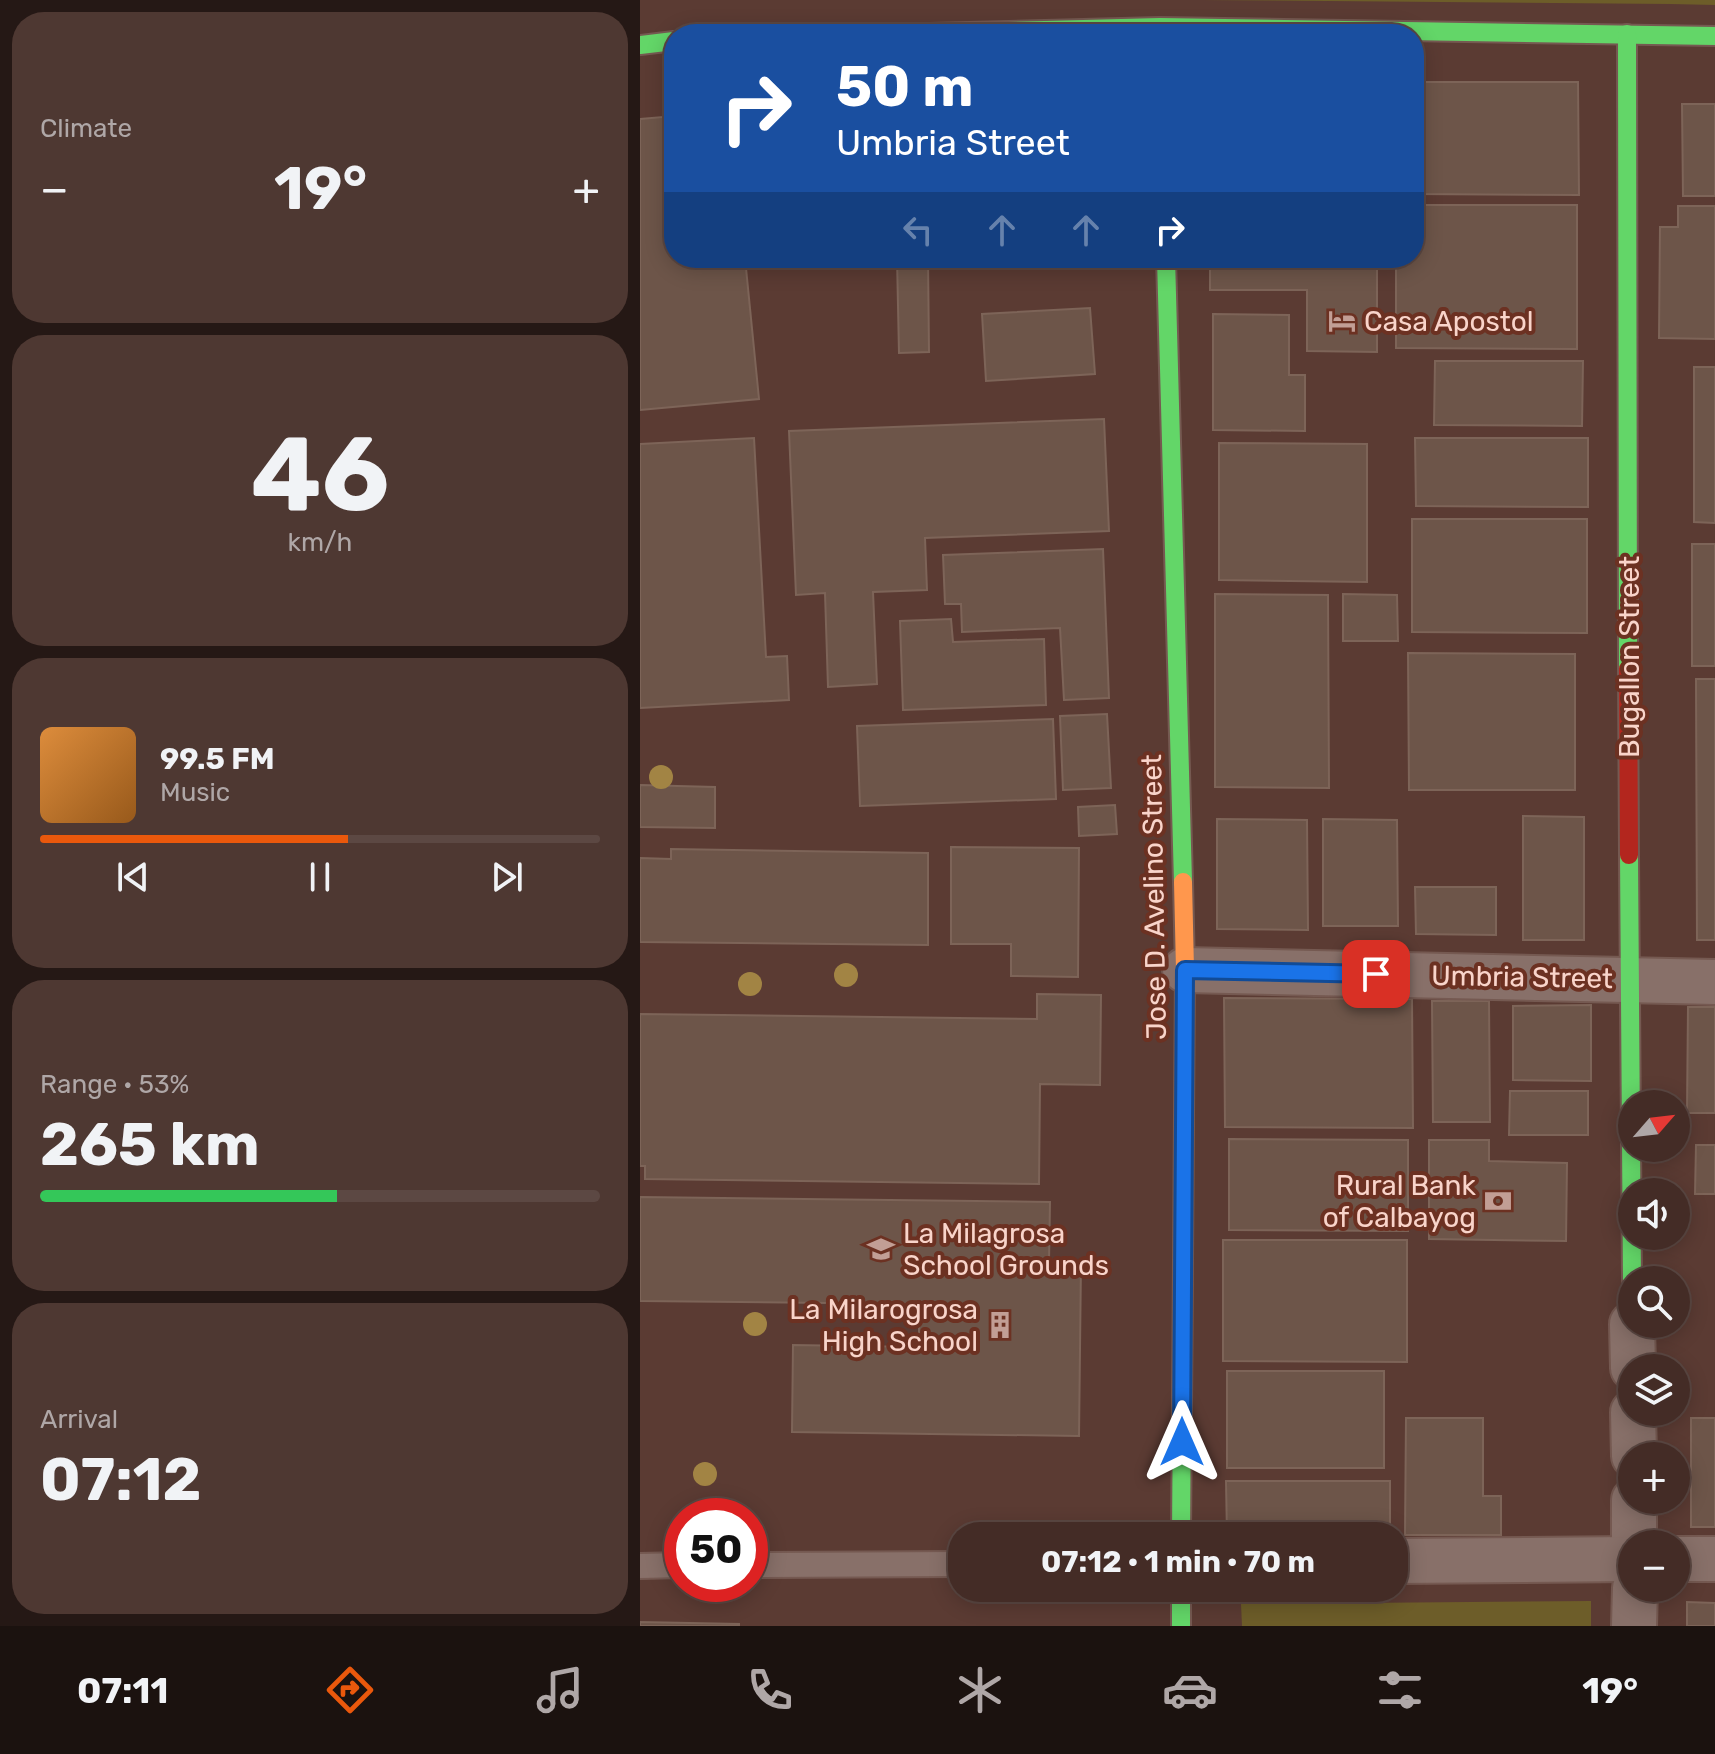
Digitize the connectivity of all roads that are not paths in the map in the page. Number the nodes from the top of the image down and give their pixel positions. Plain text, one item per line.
1 (1424, 30) edge
2 (1627, 34) junction
3 (1715, 36) edge
4 (664, 42) edge
5 (640, 45) edge
6 (1166, 268) edge
7 (1185, 970) junction
8 (1629, 979) junction
9 (1715, 982) edge
10 (1632, 1266) edge
11 (1181, 1522) edge
12 (1618, 1559) edge
13 (1690, 1559) edge
14 (1715, 1559) edge
15 (1408, 1561) edge
16 (948, 1564) edge
17 (664, 1565) edge
18 (768, 1565) edge
19 (640, 1566) edge
20 (1181, 1602) edge
21 (1635, 1602) edge
22 (1181, 1626) edge
23 (1634, 1626) edge

1 - 2 main road
2 - 3 main road
2 - 8 main road, Bugallon Street
4 - 5 main road
6 - 7 main road, Jose D. Avelino Street
7 - 8 street, Umbria Street
7 - 11 main road, Jose D. Avelino Street
8 - 9 street, Umbria Street
8 - 10 main road, Bugallon Street
12 - 15 street
13 - 14 street
16 - 18 lane
17 - 19 lane
20 - 22 main road
21 - 23 street

